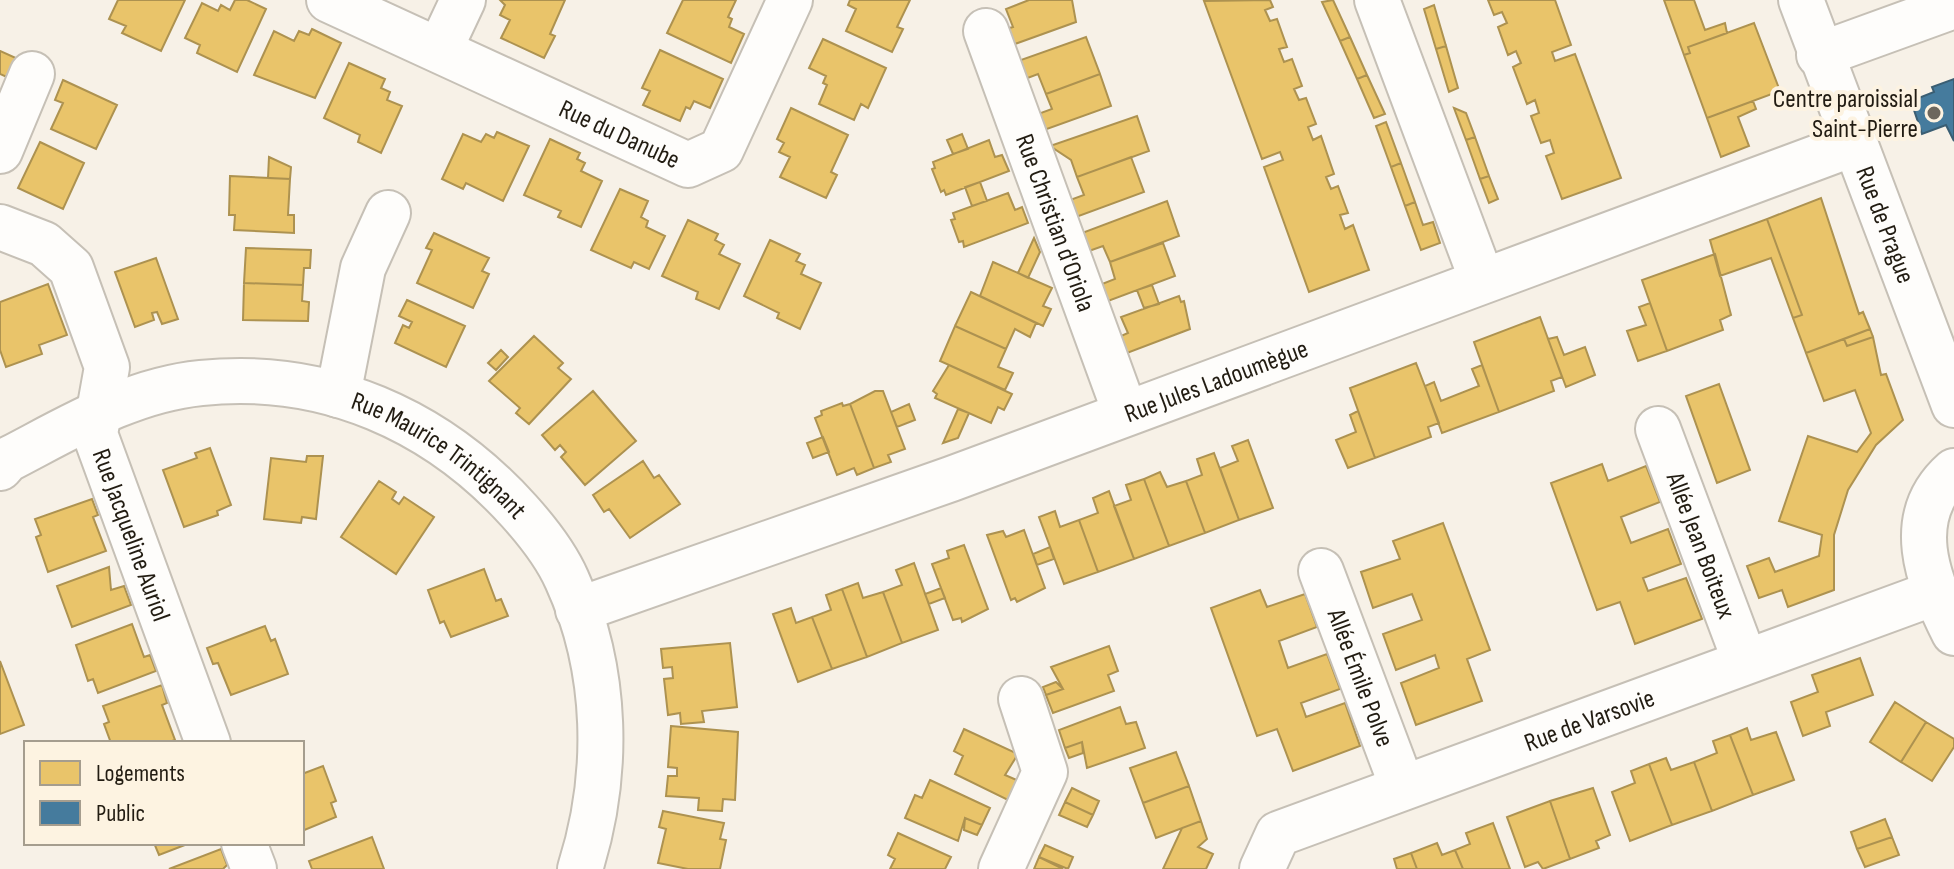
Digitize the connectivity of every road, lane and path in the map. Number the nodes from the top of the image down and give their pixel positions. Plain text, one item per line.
1 (329, 0) edge
2 (463, 0) edge
3 (790, 0) edge
4 (1377, 0) edge
5 (1801, 0) edge
6 (1954, 6) edge
7 (986, 31) dead end
8 (449, 53) junction
9 (1819, 55) junction
10 (32, 74) dead end
11 (1853, 144) junction
12 (0, 151) edge
13 (388, 213) dead end
14 (0, 227) edge
15 (1482, 280) junction
16 (338, 395) junction
17 (1954, 405) edge
18 (1125, 412) junction
19 (99, 413) junction
20 (1658, 429) dead end
21 (0, 468) edge
22 (1954, 471) edge
23 (1321, 571) dead end
24 (1937, 592) junction
25 (578, 610) junction
26 (1954, 633) edge
27 (1745, 661) junction
28 (1021, 699) dead end
29 (207, 741) edge
30 (1402, 786) junction
31 (245, 845) edge
32 (254, 869) edge
33 (580, 869) edge
34 (1001, 869) edge
35 (1262, 869) edge

1 - 8 street, Rue du Danube
2 - 8 street
3 - 8 street, Rue du Danube
4 - 15 street
5 - 9 street, Rue de Prague
6 - 9 street
7 - 18 street, Rue Christian d'Oriola
9 - 11 street, Rue de Prague
10 - 12 street
11 - 15 street, Rue Jules Ladoumègue
11 - 17 street, Rue de Prague
13 - 16 street
14 - 19 street, Rue Jacqueline Auriol
15 - 18 street, Rue Jules Ladoumègue
16 - 19 street, Rue Maurice Trintignant
16 - 25 street, Rue Maurice Trintignant
18 - 25 street, Rue Jules Ladoumègue
19 - 21 street, Rue Maurice Trintignant
19 - 29 street, Rue Jacqueline Auriol
20 - 27 street, Allée Jean Boiteux
22 - 24 street
23 - 30 street, Allée Émile Polve
24 - 26 street
24 - 27 street, Rue de Varsovie
25 - 33 street, Rue Maurice Trintignant
27 - 30 street, Rue de Varsovie
28 - 34 street
30 - 35 street, Rue de Varsovie
31 - 32 street

